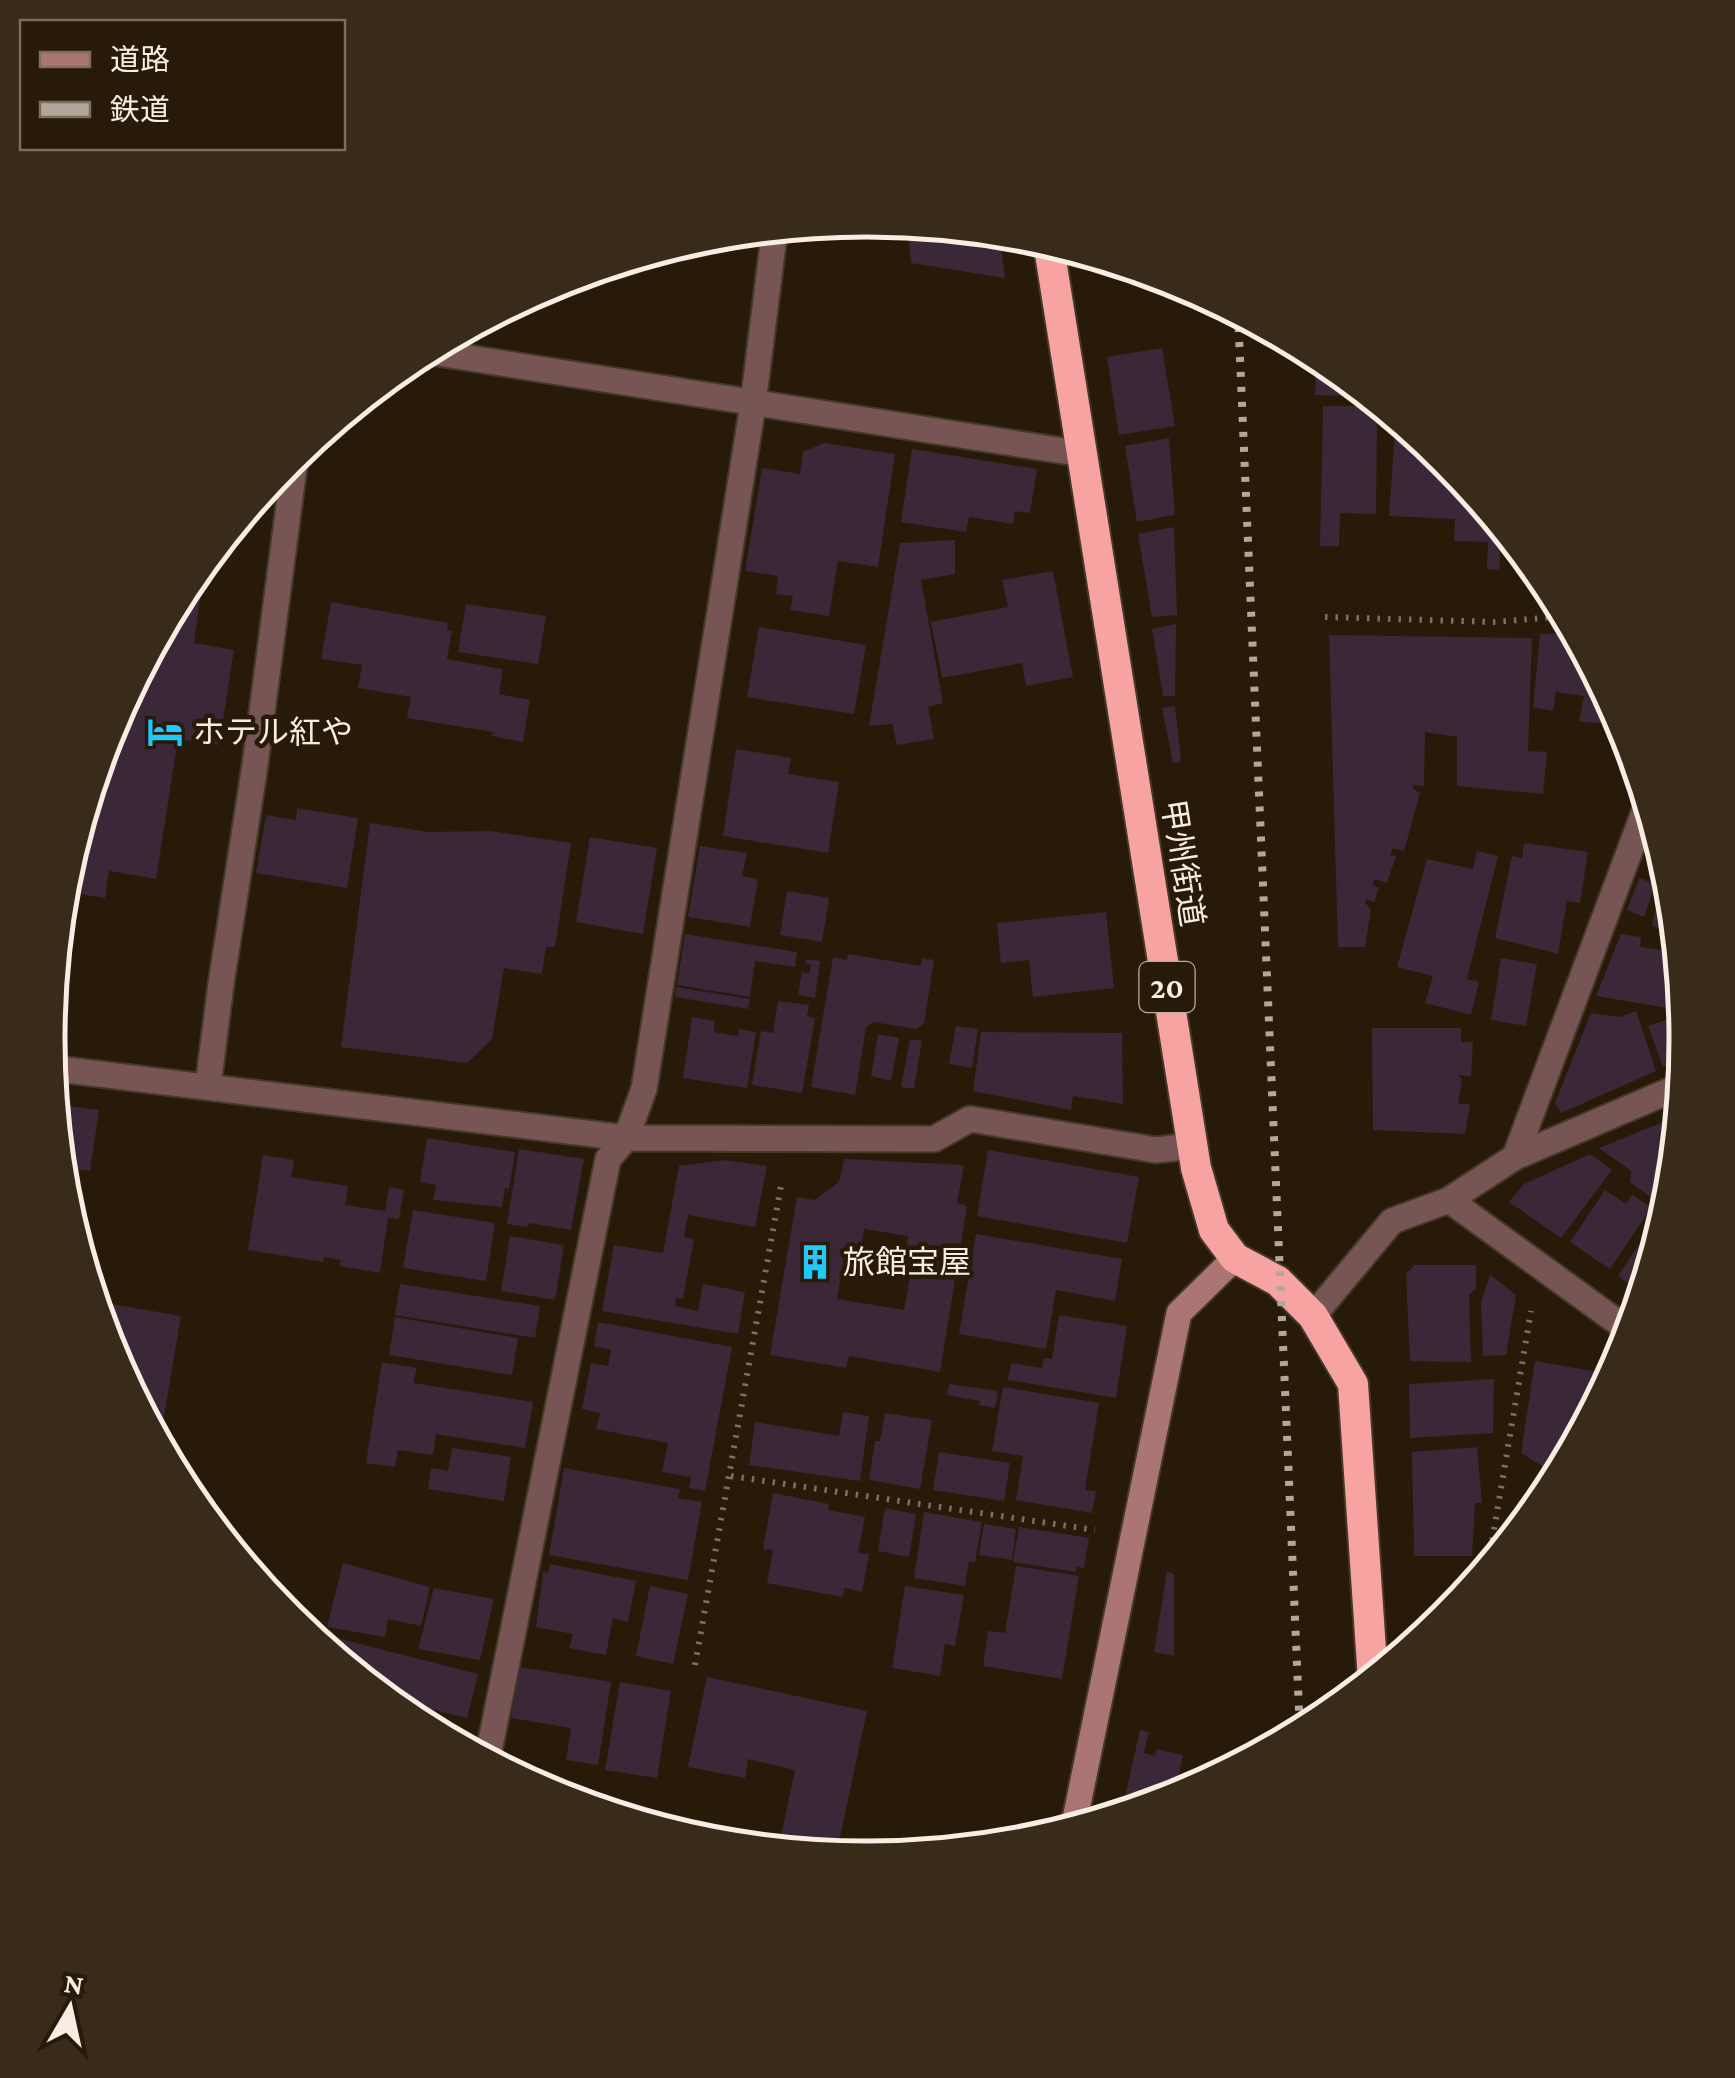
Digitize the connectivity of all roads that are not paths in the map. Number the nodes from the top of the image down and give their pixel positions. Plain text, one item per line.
1 (773, 242) edge
2 (1051, 258) edge
3 (449, 355) edge
4 (753, 404) junction
5 (1083, 454) junction
6 (292, 480) edge
7 (1640, 823) edge
8 (66, 1070) edge
9 (208, 1086) junction
10 (1668, 1091) edge
11 (626, 1138) junction
12 (1192, 1146) junction
13 (1515, 1157) junction
14 (1449, 1200) junction
15 (1235, 1258) junction
16 (1313, 1316) junction
17 (1618, 1322) edge
18 (1372, 1663) edge
19 (490, 1747) edge
20 (1076, 1814) edge

1 - 4 street
2 - 5 highway, 甲州街道 / 20
3 - 4 street
4 - 5 street
4 - 11 street
5 - 12 highway, 甲州街道 / 20
6 - 9 street
7 - 13 street
8 - 9 street
9 - 11 street
10 - 13 street
11 - 12 street
11 - 19 street
12 - 15 highway, 甲州街道 / 20
13 - 14 street
14 - 16 street
14 - 17 street
15 - 16 highway
15 - 20 street
16 - 18 highway

